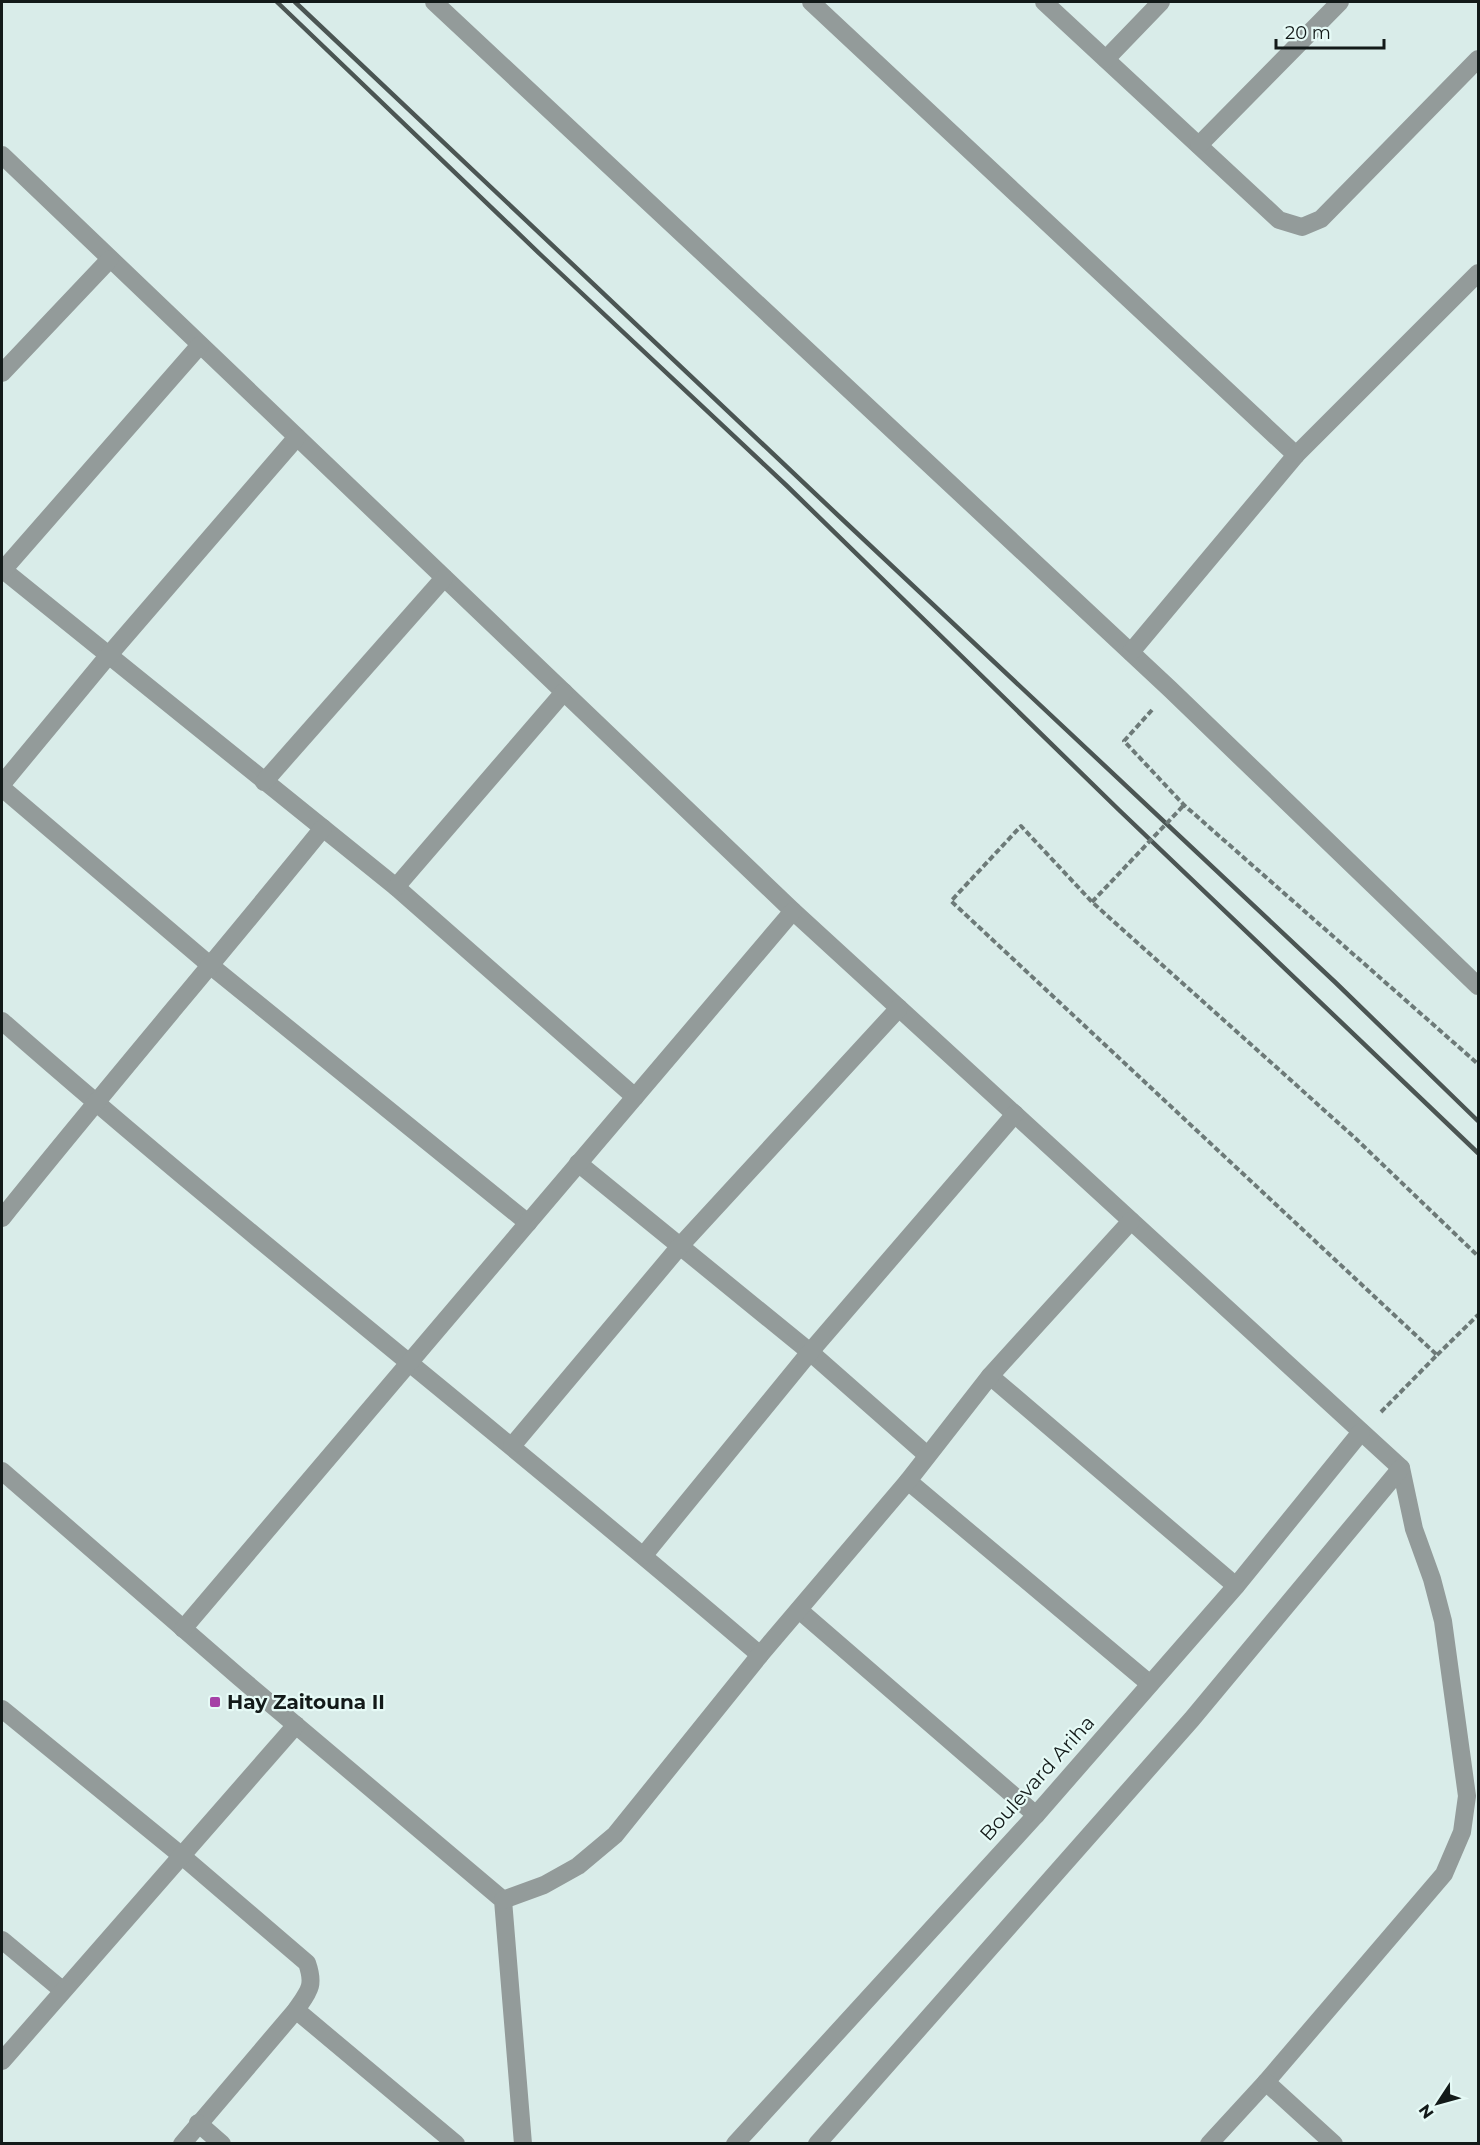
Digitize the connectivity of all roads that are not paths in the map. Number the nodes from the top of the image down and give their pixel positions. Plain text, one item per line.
1 (434, 2) edge
2 (811, 2) edge
3 (1044, 2) edge
4 (1161, 2) edge
5 (1340, 2) edge
6 (1106, 59) junction
7 (1479, 59) edge
8 (1199, 145) junction
9 (2, 155) edge
10 (110, 259) junction
11 (1479, 273) edge
12 (200, 345) junction
13 (2, 373) edge
14 (297, 437) junction
15 (1296, 454) junction
16 (2, 569) edge
17 (444, 578) junction
18 (1131, 652) junction
19 (108, 656) junction
20 (564, 692) junction
21 (264, 782) junction
22 (2, 786) edge
23 (323, 828) junction
24 (396, 887) junction
25 (793, 910) junction
26 (211, 966) junction
27 (1479, 986) edge
28 (899, 1008) junction
29 (2, 1021) edge
30 (634, 1096) junction
31 (94, 1102) junction
32 (1015, 1114) junction
33 (578, 1163) junction
34 (2, 1218) edge
35 (1131, 1221) junction
36 (528, 1223) junction
37 (680, 1246) junction
38 (810, 1352) junction
39 (409, 1363) junction
40 (990, 1376) junction
41 (1361, 1432) junction
42 (512, 1446) junction
43 (927, 1455) junction
44 (1401, 1468) junction
45 (2, 1471) edge
46 (908, 1481) junction
47 (644, 1555) junction
48 (1236, 1586) junction
49 (799, 1610) junction
50 (183, 1629) junction
51 (760, 1655) junction
52 (1150, 1684) junction
53 (2, 1708) edge
54 (296, 1725) junction
55 (1036, 1815) junction
56 (182, 1856) junction
57 (503, 1900) junction
58 (2, 1940) edge
59 (62, 1990) junction
60 (296, 2010) junction
61 (2, 2061) edge
62 (1266, 2082) junction
63 (198, 2123) junction
64 (182, 2144) edge
65 (222, 2144) edge
66 (456, 2144) edge
67 (523, 2144) edge
68 (735, 2144) edge
69 (817, 2144) edge
70 (1209, 2144) edge
71 (1334, 2144) edge

1 - 18 street
2 - 15 street
3 - 6 street
4 - 6 street
5 - 8 street
6 - 8 street
7 - 8 street
9 - 10 street
10 - 12 street
10 - 13 street
11 - 15 street
12 - 14 street
12 - 16 street
14 - 17 street
14 - 19 street
15 - 18 street
16 - 19 street
17 - 20 street
17 - 21 street
18 - 27 street
19 - 21 street
19 - 22 street
20 - 24 street
20 - 25 street
21 - 23 street
22 - 26 street
23 - 24 street
23 - 26 street
24 - 30 street
25 - 28 street
25 - 30 street
26 - 31 street
26 - 36 street
28 - 32 street
28 - 37 street
29 - 31 street
30 - 33 street
31 - 34 street
31 - 39 street
32 - 35 street
32 - 38 street
33 - 36 street
33 - 37 street
35 - 40 street
35 - 41 street
36 - 39 street
37 - 38 street
37 - 42 street
38 - 43 street
38 - 47 street
39 - 42 street
39 - 50 street
40 - 43 street
40 - 48 street
41 - 44 street
41 - 48 street, Boulevard Ariha
42 - 47 street
43 - 46 street
44 - 62 street
44 - 69 street
45 - 50 street
46 - 49 street
46 - 52 street
47 - 51 street
48 - 52 street, Boulevard Ariha
49 - 51 street
49 - 55 street
50 - 54 street
51 - 57 street
52 - 55 street, Boulevard Ariha
53 - 56 street
54 - 56 street
54 - 57 street
55 - 68 street, Boulevard Ariha
56 - 59 street
56 - 60 street
57 - 67 street
58 - 59 street
59 - 61 street
60 - 63 street
60 - 66 street
62 - 70 street
62 - 71 street
63 - 64 street
63 - 65 street

